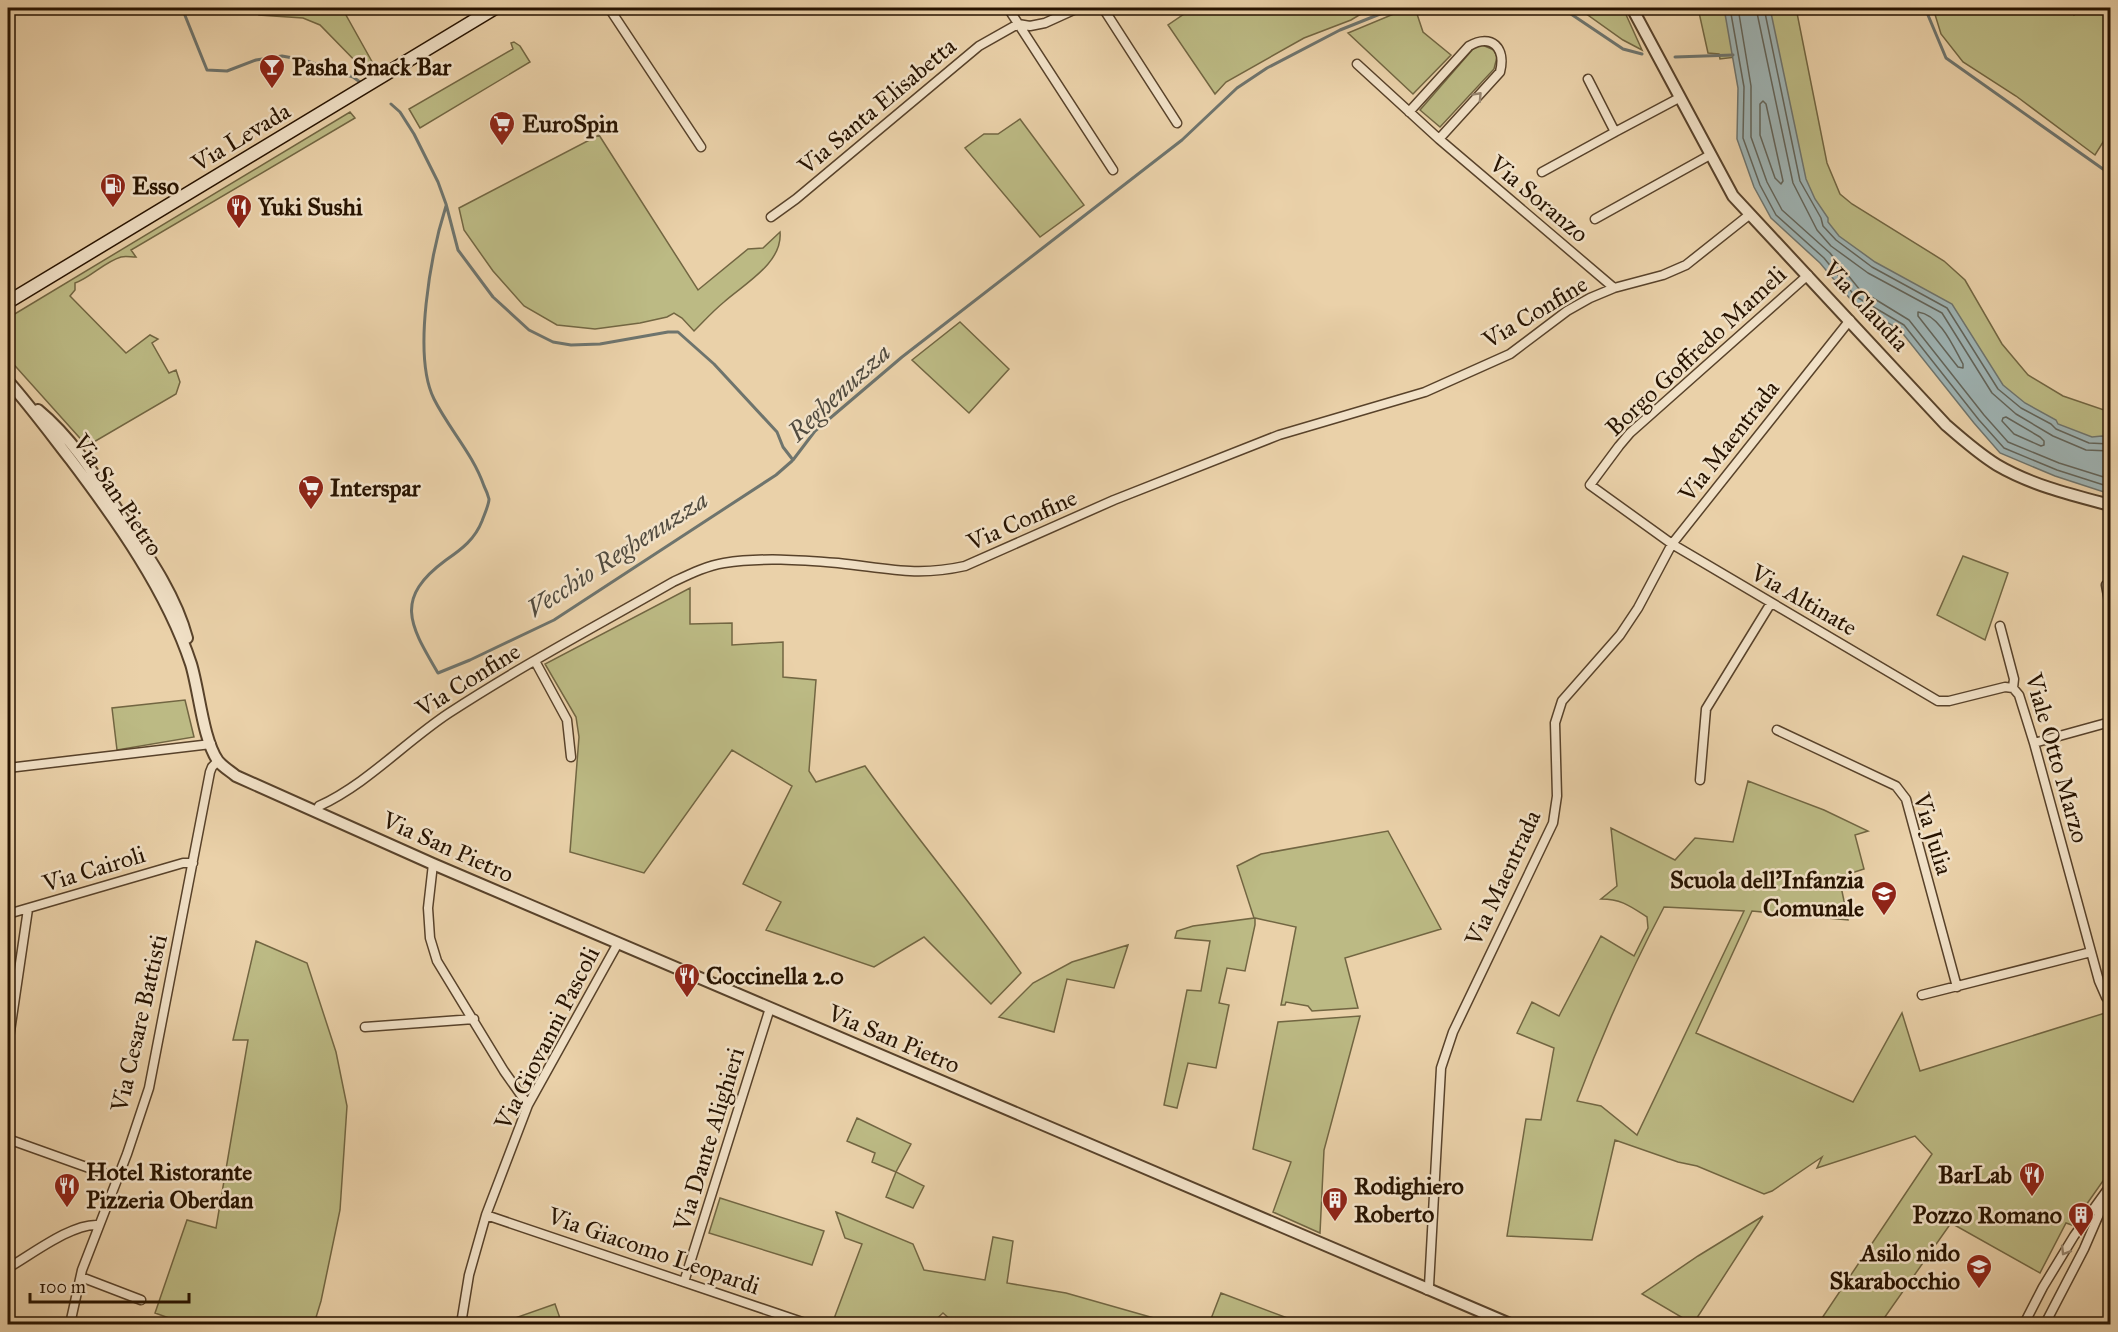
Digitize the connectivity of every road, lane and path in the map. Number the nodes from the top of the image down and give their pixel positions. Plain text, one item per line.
1 (495, 8) edge
2 (609, 8) edge
3 (1008, 8) edge
4 (1077, 8) edge
5 (1102, 8) edge
6 (1632, 8) edge
7 (1018, 24) junction
8 (1357, 64) dead end
9 (1588, 79) dead end
10 (1679, 98) junction
11 (1409, 112) junction
12 (1177, 123) dead end
13 (1615, 132) junction
14 (1439, 139) junction
15 (701, 147) dead end
16 (1710, 155) junction
17 (1113, 170) dead end
18 (1542, 172) dead end
19 (1749, 214) junction
20 (771, 217) dead end
21 (1595, 219) dead end
22 (1808, 275) junction
23 (1614, 288) junction
24 (8, 302) edge
25 (1850, 320) junction
26 (8, 381) edge
27 (1590, 485) joint
28 (2110, 506) edge
29 (1672, 544) junction
30 (2106, 585) dead end
31 (1771, 603) junction
32 (2110, 607) edge
33 (2000, 626) dead end
34 (535, 662) junction
35 (2013, 688) junction
36 (2110, 722) edge
37 (1777, 730) dead end
38 (2034, 743) junction
39 (211, 744) junction
40 (571, 757) dead end
41 (218, 761) junction
42 (8, 768) edge
43 (1700, 780) dead end
44 (316, 812) junction
45 (193, 863) junction
46 (433, 864) junction
47 (28, 909) junction
48 (8, 914) edge
49 (618, 943) junction
50 (2091, 952) junction
51 (1957, 987) junction
52 (1922, 995) dead end
53 (2110, 1002) edge
54 (770, 1008) junction
55 (474, 1019) junction
56 (365, 1027) dead end
57 (8, 1045) edge
58 (528, 1105) junction
59 (8, 1139) edge
60 (117, 1178) junction
61 (2110, 1186) edge
62 (486, 1215) junction
63 (98, 1225) junction
64 (8, 1268) edge
65 (81, 1277) junction
66 (684, 1282) junction
67 (1426, 1290) junction
68 (141, 1300) dead end
69 (70, 1324) edge
70 (462, 1324) edge
71 (808, 1324) edge
72 (1510, 1324) edge
73 (2024, 1324) edge
74 (2045, 1324) edge

1 - 24 main road, Via Levada
2 - 15 street
3 - 7 street
4 - 7 street, Via Santa Elisabetta
5 - 12 street
6 - 10 street, Via Claudia
7 - 17 street
7 - 20 street, Via Santa Elisabetta
8 - 11 street, Via Soranzo
9 - 13 street
10 - 13 street
10 - 16 street, Via Claudia
11 - 14 street, Via Soranzo
14 -> 11 street
13 - 18 street
14 - 23 street, Via Soranzo
16 - 19 street, Via Claudia
16 - 21 street
19 - 22 street, Via Claudia
19 - 23 street, Via Confine
22 - 25 street, Via Claudia
22 - 27 street, Borgo Goffredo Mameli
23 - 34 street, Via Confine
25 - 28 street, Via Claudia
25 - 29 street, Via Maentrada
26 - 39 street
27 - 29 street, Via Altinate
29 - 31 street, Via Altinate
29 - 67 street, Via Maentrada
30 - 32 street
31 - 35 street, Via Altinate
31 - 43 street
33 - 35 street, Viale Otto Marzo
34 - 40 street
34 - 44 street, Via Confine
35 - 38 street, Viale Otto Marzo
36 - 38 street
37 - 51 street, Via Julia
38 - 50 street, Viale Otto Marzo
39 - 41 street
39 - 42 street
41 - 44 street, Via San Pietro
41 - 45 street, Via Cesare Battisti
44 - 46 street, Via San Pietro
45 - 47 street, Via Cairoli
45 - 60 street, Via Cesare Battisti
46 - 49 street, Via San Pietro
46 - 55 street
47 - 48 street, Via Cairoli
47 - 57 street
49 - 54 street, Via San Pietro
49 - 58 street, Via Giovanni Pascoli
50 - 51 street
50 - 53 street, Viale Otto Marzo
51 - 52 street
54 - 66 street, Via Dante Alighieri
54 - 67 street, Via San Pietro
55 - 56 street
55 - 58 street
58 - 62 street, Via Giovanni Pascoli
59 - 60 street
60 - 63 street, Via Cesare Battisti
61 -> 73 street
61 - 74 street
62 - 66 street, Via Giacomo Leopardi
62 - 70 street, Via Giovanni Pascoli
63 - 64 street
63 - 65 street, Via Cesare Battisti
65 - 68 street
65 - 69 street, Via Cesare Battisti
66 - 71 street, Via Giacomo Leopardi
67 - 72 street, Via San Pietro

